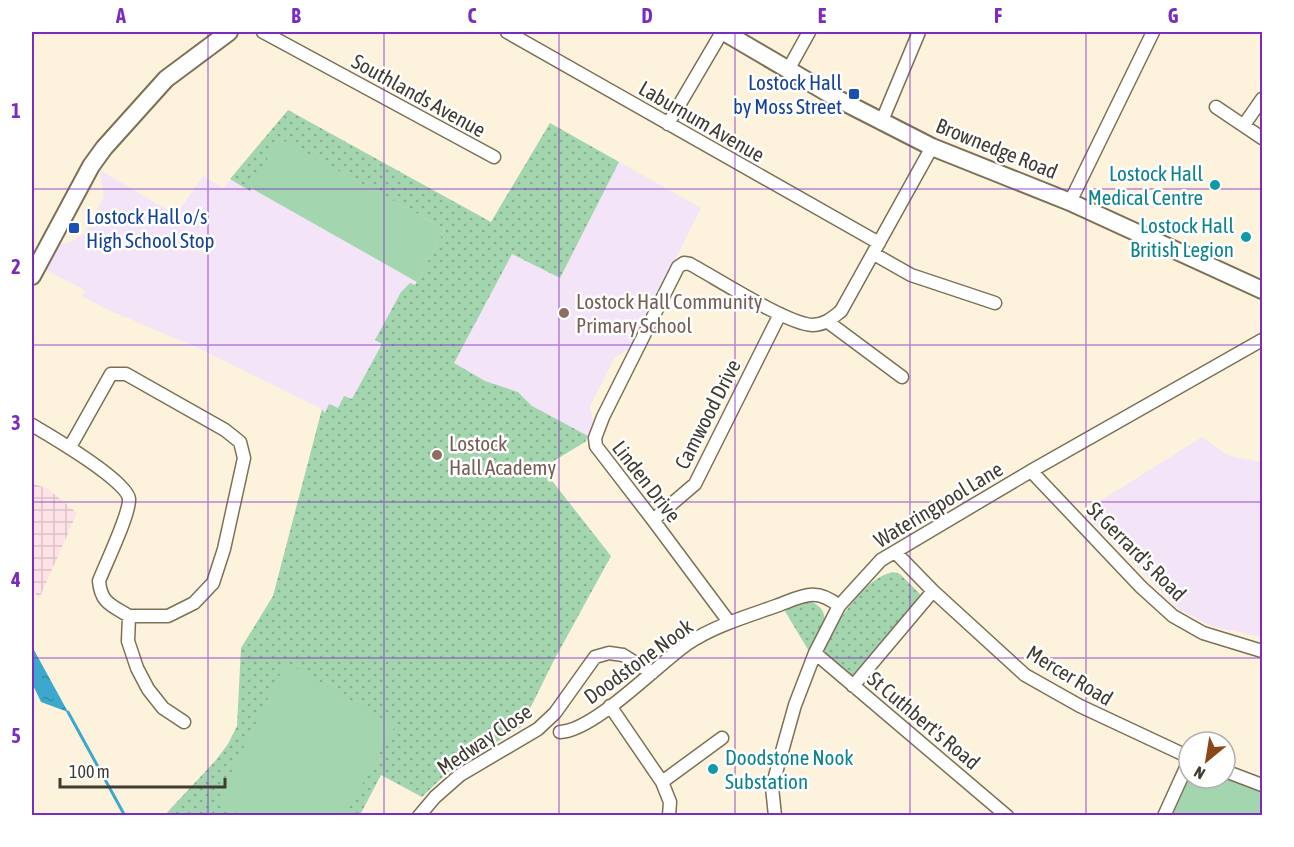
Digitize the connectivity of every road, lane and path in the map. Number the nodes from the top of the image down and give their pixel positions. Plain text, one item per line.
1 (228, 32) edge
2 (263, 32) edge
3 (507, 32) edge
4 (725, 32) edge
5 (809, 32) edge
6 (919, 32) edge
7 (1153, 32) edge
8 (788, 70) junction
9 (1263, 99) edge
10 (1216, 107) dead end
11 (881, 123) junction
12 (668, 124) junction
13 (1244, 125) junction
14 (1263, 138) edge
15 (932, 147) junction
16 (494, 157) dead end
17 (1070, 202) junction
18 (877, 248) junction
19 (34, 266) edge
20 (1263, 290) edge
21 (995, 303) dead end
22 (780, 314) junction
23 (828, 321) junction
24 (1263, 340) edge
25 (902, 377) dead end
26 (32, 425) edge
27 (70, 447) junction
28 (1031, 471) junction
29 (653, 520) junction
30 (895, 552) junction
31 (933, 591) junction
32 (839, 606) junction
33 (129, 616) junction
34 (729, 622) junction
35 (1263, 651) edge
36 (815, 653) junction
37 (652, 673) junction
38 (854, 686) junction
39 (610, 706) junction
40 (184, 722) dead end
41 (561, 732) dead end
42 (722, 738) dead end
43 (1177, 753) edge
44 (1237, 775) edge
45 (662, 782) junction
46 (1263, 785) edge
47 (1177, 786) edge
48 (1004, 815) edge
49 (419, 816) edge
50 (669, 816) edge
51 (775, 816) edge
52 (1164, 816) edge

1 - 19 main road
2 - 16 street, Southlands Avenue
3 - 12 street, Laburnum Avenue
4 - 8 main road, Brownedge Road
4 - 12 street
5 - 8 street
6 - 11 street
7 - 17 street
8 - 11 main road, Brownedge Road
9 - 13 street
10 - 13 street
11 - 15 main road, Brownedge Road
12 - 18 street, Laburnum Avenue
13 - 14 street
15 - 17 main road, Brownedge Road
15 - 18 street
17 - 20 main road, Brownedge Road
18 - 21 street, Laburnum Avenue
18 - 23 street
22 - 23 street, Linden Drive
22 - 29 street, Camwood Drive
22 - 29 street, Linden Drive
23 - 25 street
24 - 28 street, Wateringpool Lane
26 - 27 street
27 - 33 street
27 - 33 street
28 - 30 street, Wateringpool Lane
28 - 35 street, St Gerrard's Road
29 - 34 street, Linden Drive
30 - 31 street, Mercer Road
30 - 32 street, Wateringpool Lane
31 - 38 street
31 - 43 street, Mercer Road
32 - 34 street, Doodstone Nook
32 - 36 street, Wateringpool Lane
33 - 40 street
34 - 37 street, Doodstone Nook
36 - 38 street, St Cuthbert's Road
36 - 51 street, Wateringpool Lane
37 - 39 street, Doodstone Nook
37 - 49 street, Medway Close
38 - 48 street, St Cuthbert's Road
39 - 41 street, Doodstone Nook
39 - 45 street
42 - 45 street
44 - 46 street
45 - 50 street
47 - 52 street

